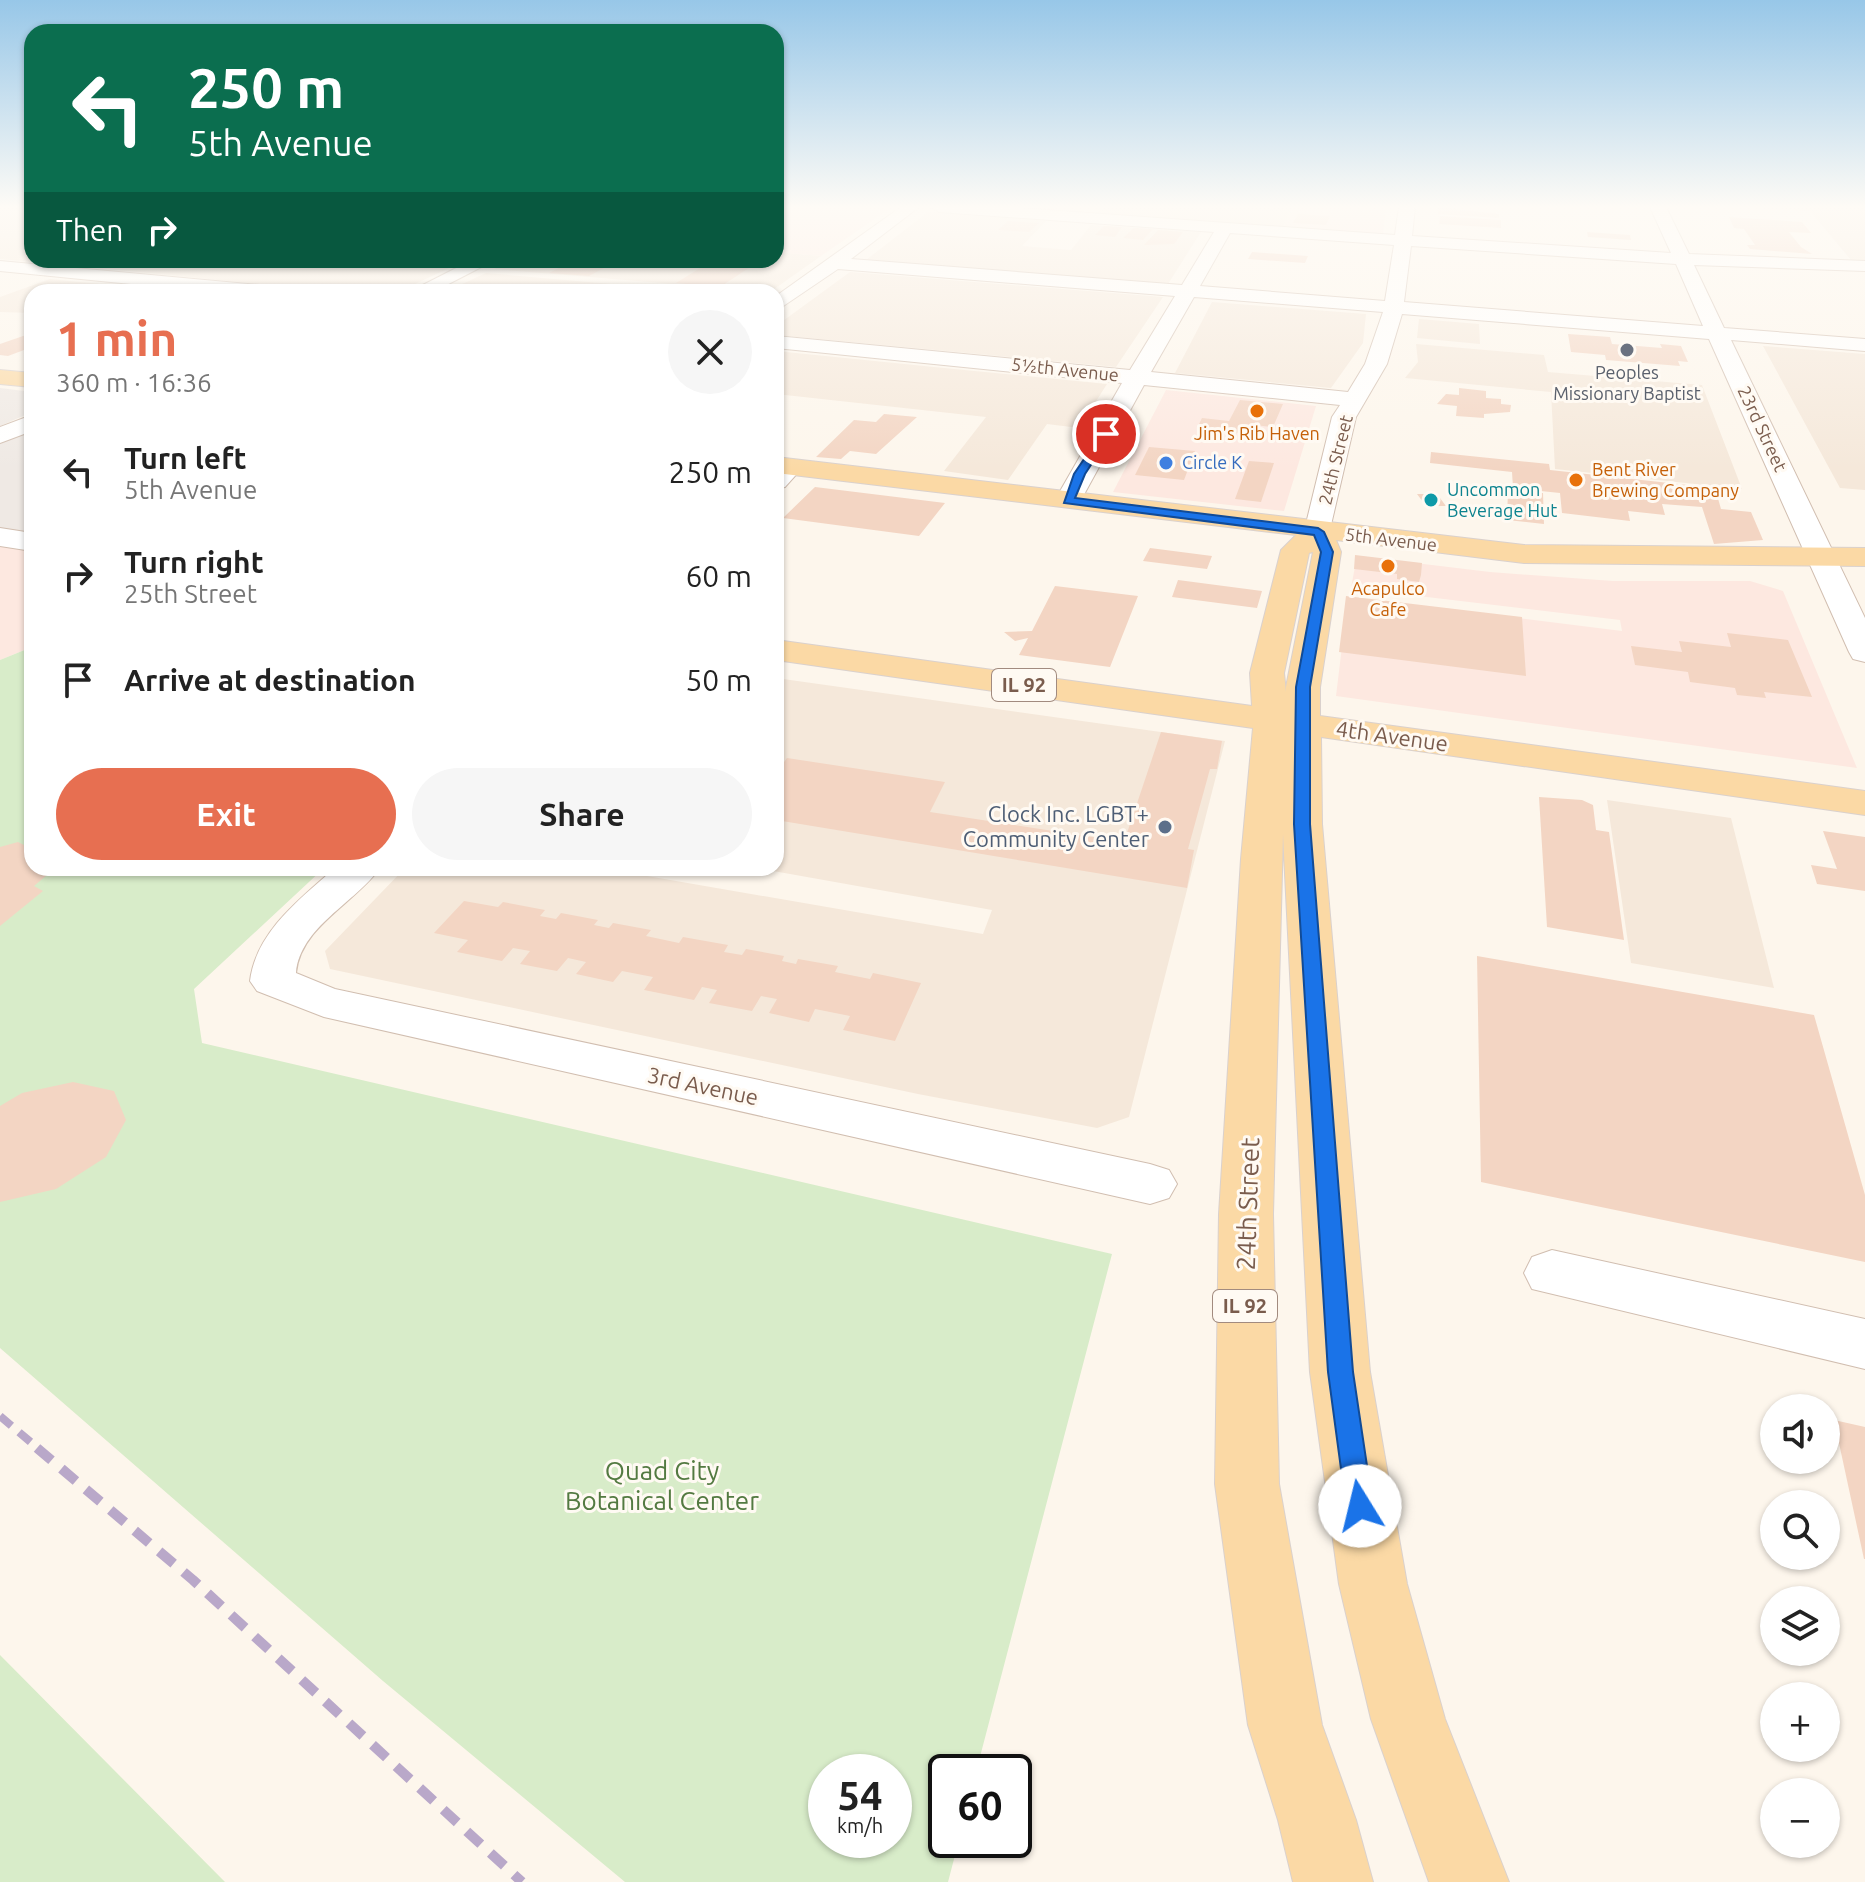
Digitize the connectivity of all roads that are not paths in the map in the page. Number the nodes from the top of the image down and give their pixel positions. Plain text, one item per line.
1 (1184, 295) edge
2 (1223, 295) edge
3 (1396, 295) edge
4 (1700, 295) edge
5 (1394, 308) junction
6 (1718, 334) junction
7 (784, 343) edge
8 (1865, 345) edge
9 (0, 362) edge
10 (24, 364) edge
11 (0, 377) edge
12 (1136, 377) junction
13 (24, 379) edge
14 (1353, 399) junction
15 (24, 426) edge
16 (0, 436) edge
17 (784, 471) edge
18 (1068, 500) junction
19 (1318, 532) junction
20 (0, 537) edge
21 (24, 541) edge
22 (1865, 557) edge
23 (1822, 558) junction
24 (784, 651) edge
25 (1865, 652) edge
26 (1287, 722) junction
27 (1865, 803) edge
28 (351, 876) edge
29 (1150, 1184) dead end
30 (1552, 1273) dead end
31 (1865, 1344) edge
32 (1333, 1882) edge
33 (1469, 1882) edge

1 - 12 street
2 - 5 street
3 - 5 street, 24th Street
4 - 6 street, 23rd Street
5 - 6 street
5 - 14 street, 24th Street
6 - 8 street
6 - 23 street, 23rd Street
7 - 12 street, 5½th Avenue
9 - 10 main road
11 - 13 main road
12 - 14 street, 5½th Avenue
12 - 18 street
14 - 19 street, 24th Street
15 - 16 street
17 - 18 main road, 5th Avenue
18 - 19 main road, 5th Avenue
19 - 23 main road, 5th Avenue
19 - 26 main road, 24th Street / IL 92
20 - 21 street
22 - 23 main road, 5th Avenue
23 - 25 street, 23rd Street
24 - 26 main road, 4th Avenue / IL 92
26 - 27 main road, 4th Avenue
26 - 32 main road, 24th Street / IL 92
26 - 33 main road, 24th Street / IL 92
28 - 29 street, 3rd Avenue
30 - 31 street

